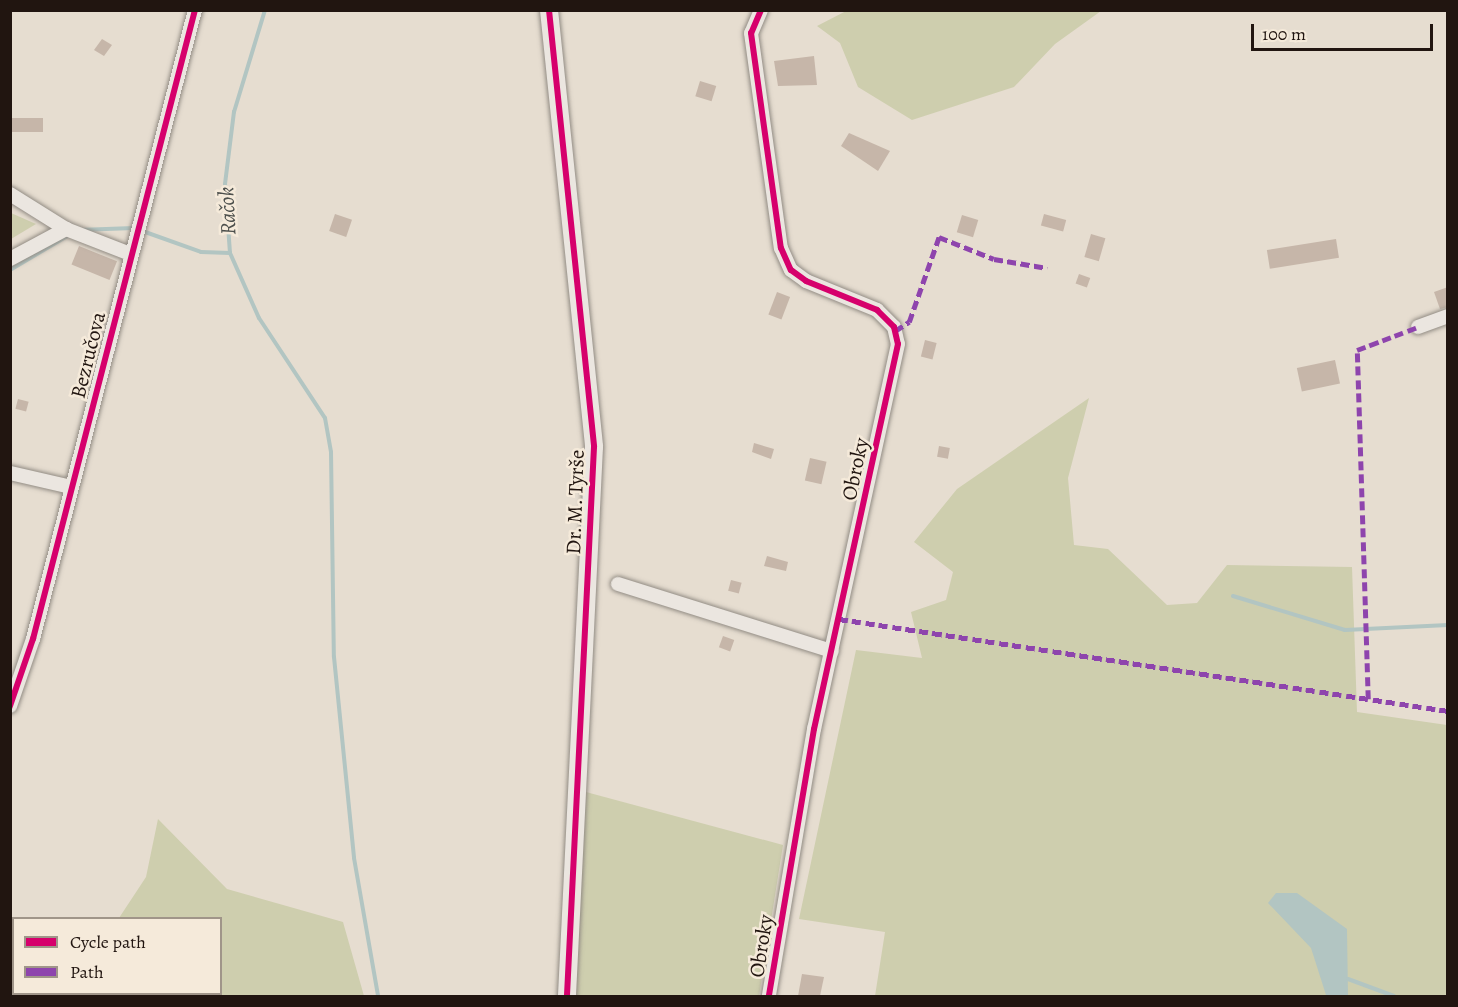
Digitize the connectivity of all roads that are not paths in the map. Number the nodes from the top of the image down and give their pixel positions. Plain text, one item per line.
1 (195, 10) edge
2 (549, 10) edge
3 (761, 10) edge
4 (10, 194) edge
5 (66, 229) junction
6 (130, 254) junction
7 (10, 259) edge
8 (1448, 316) edge
9 (1418, 327) dead end
10 (10, 473) edge
11 (71, 487) junction
12 (618, 584) dead end
13 (832, 651) junction
14 (10, 706) edge
15 (567, 996) edge
16 (769, 996) edge

1 - 6 street, Bezručova
2 - 15 street, Dr. M. Tyrše
3 - 13 street, Obroky
4 - 5 street
5 - 6 street
5 - 7 street
6 - 11 street, Bezručova
8 - 9 street
10 - 11 street
11 - 14 street, Bezručova
12 - 13 street
13 - 16 street, Obroky

